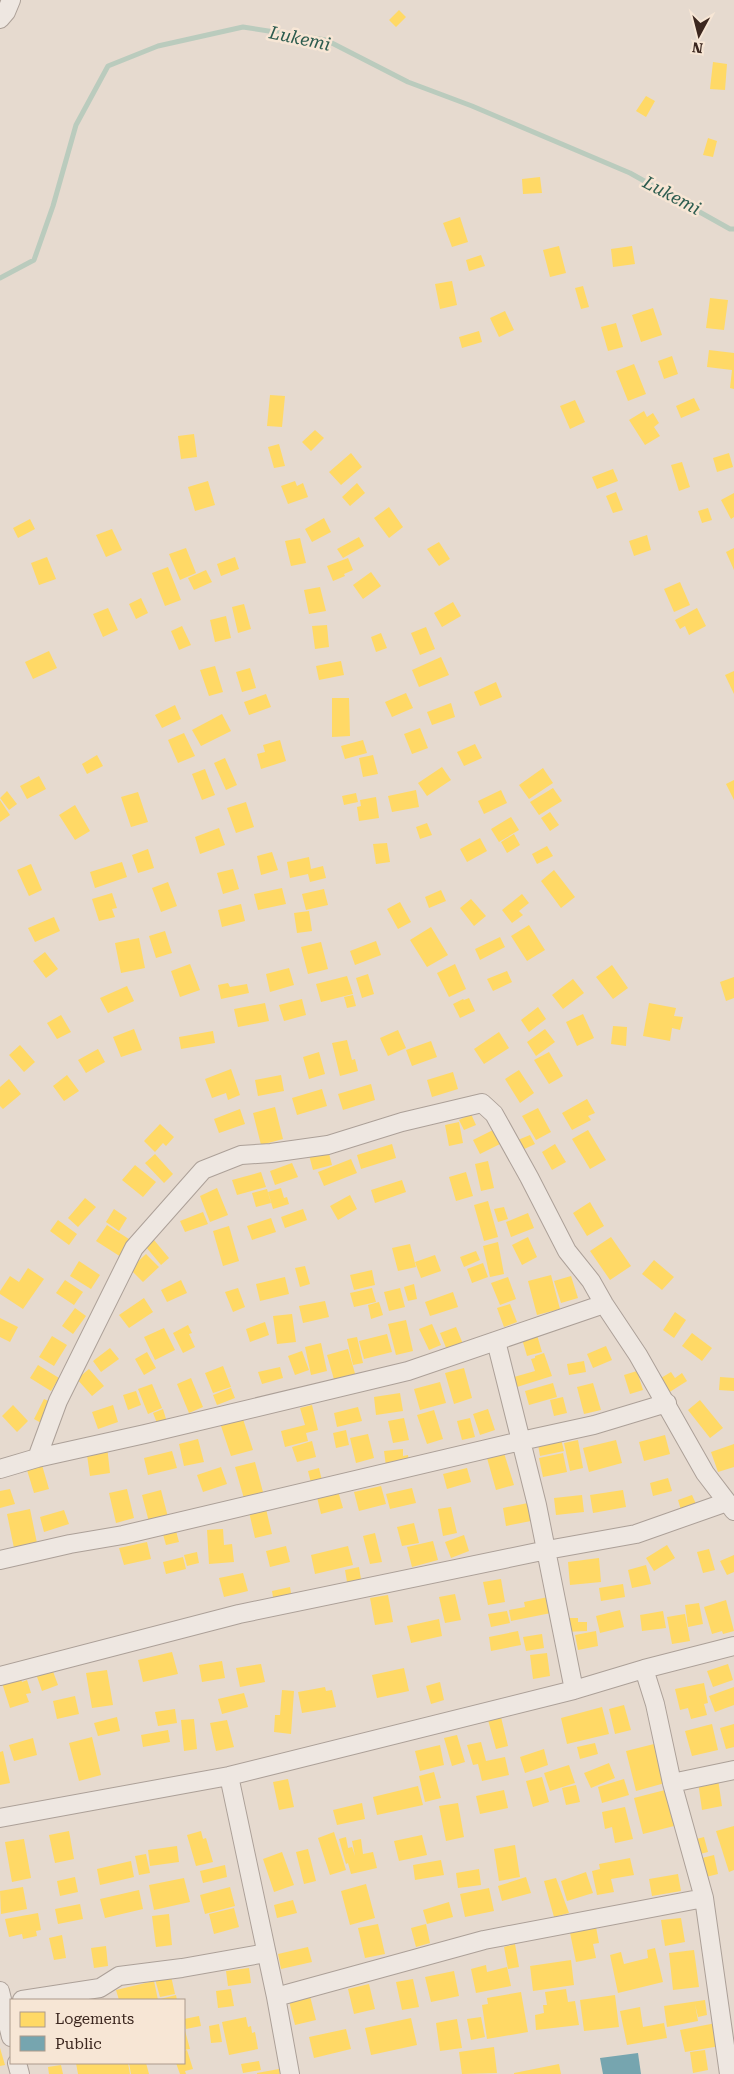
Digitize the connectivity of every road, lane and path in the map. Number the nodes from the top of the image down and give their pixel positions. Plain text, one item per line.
1 (11, 0) edge
2 (0, 19) edge
3 (604, 1304) junction
4 (496, 1342) junction
5 (667, 1403) junction
6 (521, 1440) junction
7 (37, 1458) junction
8 (0, 1469) edge
9 (731, 1507) edge
10 (547, 1550) junction
11 (0, 1560) edge
12 (734, 1646) edge
13 (644, 1668) junction
14 (0, 1676) edge
15 (574, 1690) junction
16 (734, 1770) edge
17 (229, 1776) junction
18 (672, 1783) junction
19 (0, 1818) edge
20 (704, 1898) junction
21 (266, 1953) junction
22 (276, 1997) junction
23 (5, 1999) edge
24 (28, 1999) edge
25 (10, 2031) edge
26 (290, 2074) edge
27 (729, 2074) edge

1 - 2 street
3 - 4 street
3 - 5 street
3 - 7 street
4 - 6 street
4 - 7 street
5 - 6 street
5 - 9 street
6 - 10 street
6 - 11 street
7 - 8 street
9 - 10 street
10 - 14 street
10 - 15 street
12 - 13 street
13 - 15 street
13 - 18 street
15 - 17 street
16 - 18 street
17 - 19 street
17 - 21 street
18 - 20 street
20 - 22 street
20 - 27 street
21 - 22 street
21 - 24 street
22 - 26 street
23 - 25 street

